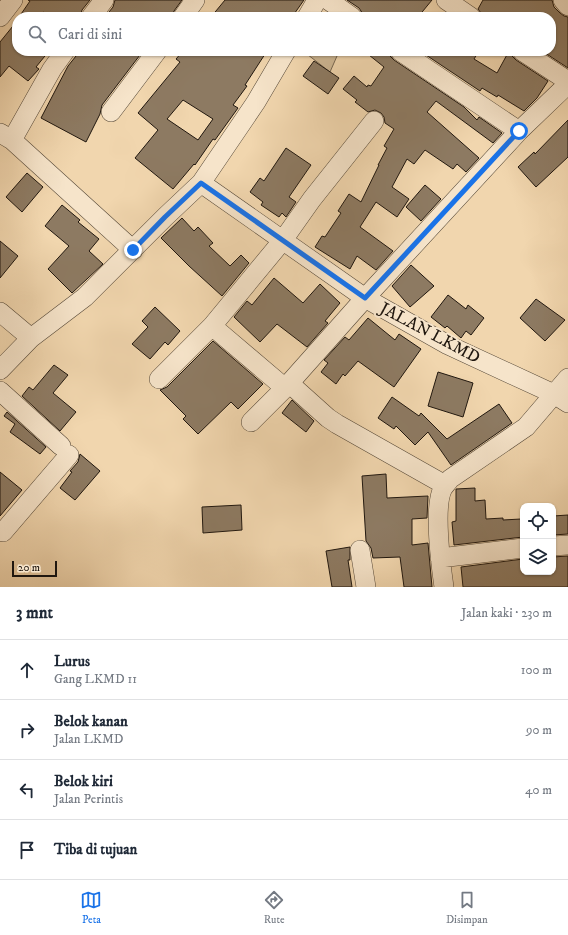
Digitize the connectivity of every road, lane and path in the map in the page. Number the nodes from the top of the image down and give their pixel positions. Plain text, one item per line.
1 (13, 0) edge
2 (104, 0) edge
3 (196, 0) edge
4 (317, 0) edge
5 (328, 0) edge
6 (446, 0) edge
7 (564, 0) edge
8 (568, 6) edge
9 (95, 12) edge
10 (187, 12) edge
11 (309, 12) edge
12 (345, 12) edge
13 (464, 12) edge
14 (0, 17) edge
15 (61, 56) edge
16 (153, 56) edge
17 (283, 56) edge
18 (407, 56) edge
19 (529, 56) edge
20 (568, 83) edge
21 (111, 112) dead end
22 (374, 121) dead end
23 (519, 131) junction
24 (6, 137) edge
25 (201, 183) junction
26 (283, 240) junction
27 (133, 250) junction
28 (365, 298) junction
29 (0, 312) edge
30 (212, 326) junction
31 (31, 338) junction
32 (0, 370) edge
33 (568, 378) edge
34 (159, 379) dead end
35 (287, 386) junction
36 (0, 390) edge
37 (561, 398) edge
38 (251, 422) dead end
39 (445, 485) junction
40 (1, 532) edge
41 (568, 545) edge
42 (556, 546) edge
43 (520, 548) edge
44 (360, 550) dead end
45 (440, 558) junction
46 (366, 587) edge
47 (444, 587) edge

1 - 14 street
2 - 9 street
3 - 10 street
4 - 11 street
5 - 12 street
6 - 13 street
7 - 8 street
15 - 24 street
16 - 21 street
17 - 25 street
18 - 23 street
19 - 20 street
20 - 23 street
22 - 26 street
23 - 28 street
24 - 27 street
25 - 26 street, JALAN LKMD
25 - 27 street
26 - 28 street, JALAN LKMD
26 - 30 street
27 - 31 street
28 - 35 street
28 - 37 street, JALAN LKMD
29 - 31 street
30 - 34 street
30 - 35 street
31 - 32 street
33 - 37 street
35 - 38 street
35 - 39 street
36 - 40 street
37 - 39 street
39 - 45 street
41 - 42 street
43 - 45 street
44 - 46 street
45 - 47 street

